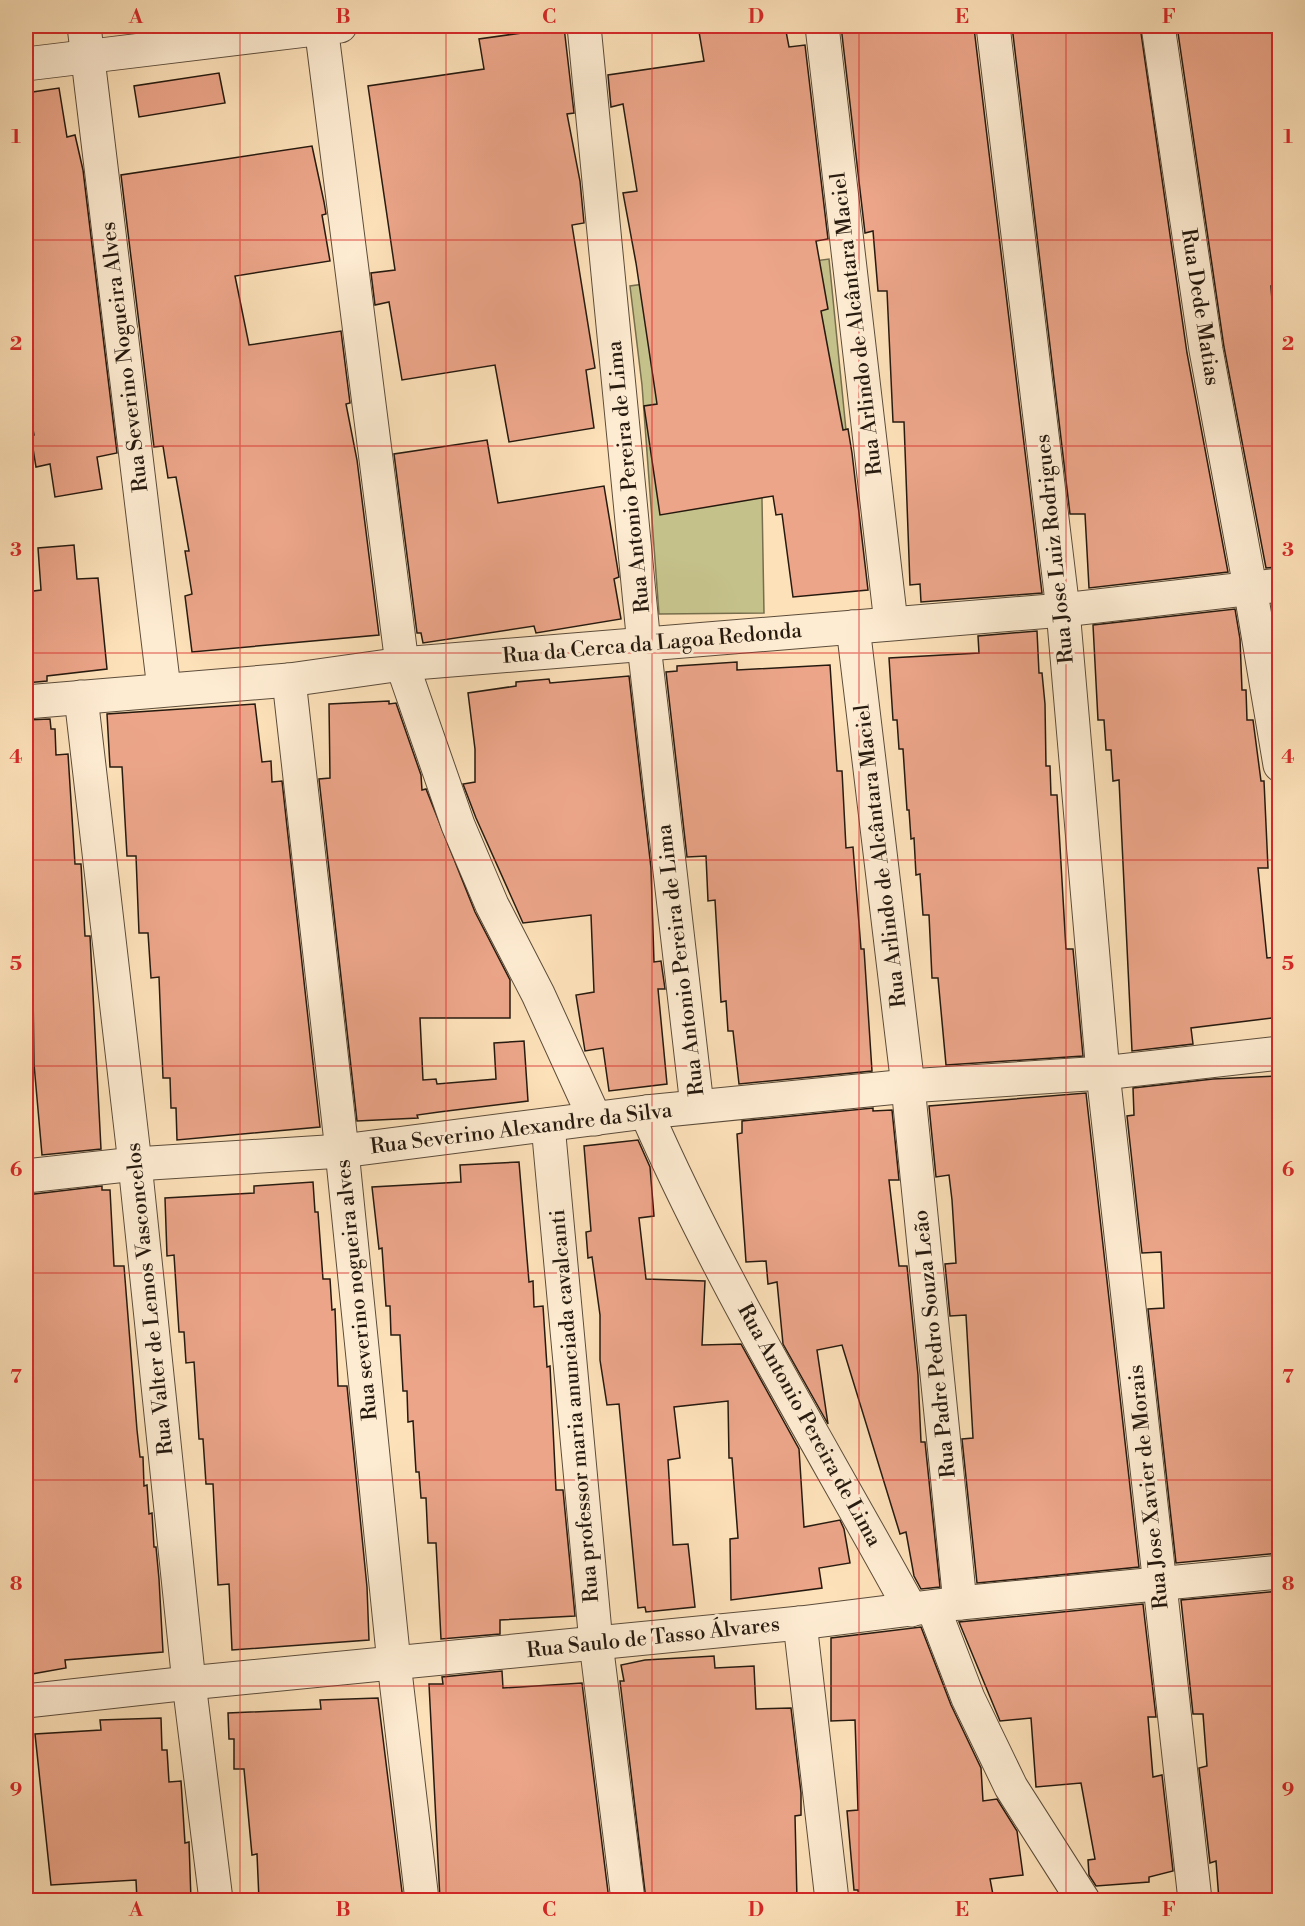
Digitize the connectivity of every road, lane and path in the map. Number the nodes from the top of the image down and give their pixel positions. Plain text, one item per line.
1 (328, 26) edge
2 (584, 26) edge
3 (822, 26) edge
4 (993, 26) edge
5 (1158, 26) edge
6 (86, 41) edge
7 (26, 64) edge
8 (1265, 586) edge
9 (1063, 610) junction
10 (891, 623) junction
11 (853, 627) junction
12 (644, 645) junction
13 (402, 664) junction
14 (289, 680) junction
15 (164, 689) junction
16 (81, 697) junction
17 (26, 702) edge
18 (1280, 765) edge
19 (1280, 1053) edge
20 (1103, 1073) junction
21 (908, 1086) junction
22 (697, 1106) junction
23 (646, 1112) junction
24 (595, 1119) junction
25 (548, 1125) junction
26 (342, 1151) junction
27 (135, 1164) junction
28 (26, 1176) edge
29 (1280, 1572) edge
30 (1158, 1584) junction
31 (935, 1606) junction
32 (800, 1623) junction
33 (596, 1643) junction
34 (394, 1663) junction
35 (189, 1683) junction
36 (26, 1701) edge
37 (216, 1900) edge
38 (422, 1900) edge
39 (628, 1900) edge
40 (832, 1900) edge
41 (1083, 1900) edge
42 (1195, 1900) edge

1 - 6 street
1 - 13 street
2 - 12 street, Rua Antonio Pereira de Lima
3 - 10 street, Rua Arlindo de Alcântara Maciel
4 - 9 street, Rua Jose Luiz Rodrigues
5 - 8 street, Rua Dede Matias
6 - 7 street
6 - 15 street, Rua Severino Nogueira Alves
8 - 9 street, Rua da Cerca da Lagoa Redonda
8 - 18 street, Rua Dede Matias
9 - 10 street, Rua da Cerca da Lagoa Redonda
9 - 20 street, Rua Jose Luiz Rodrigues
10 - 11 street, Rua da Cerca da Lagoa Redonda
11 - 12 street, Rua da Cerca da Lagoa Redonda
11 - 21 street, Rua Arlindo de Alcântara Maciel
12 - 13 street, Rua da Cerca da Lagoa Redonda
12 - 22 street, Rua Antonio Pereira de Lima
13 - 14 street, Rua da Cerca da Lagoa Redonda
13 - 24 street
14 - 15 street, Rua da Cerca da Lagoa Redonda
14 - 26 street, Rua severino nogueira alves
15 - 16 street, Rua da Cerca da Lagoa Redonda
16 - 17 street, Rua da Cerca da Lagoa Redonda
16 - 27 street, Rua Valter de Lemos Vasconcelos
19 - 20 street
20 - 21 street, Rua Severino Alexandre da Silva
20 - 30 street, Rua Jose Xavier de Morais
21 - 22 street, Rua Severino Alexandre da Silva
21 - 31 street, Rua Padre Pedro Souza Leão
22 - 23 street, Rua Severino Alexandre da Silva
23 - 24 street, Rua Severino Alexandre da Silva
23 - 31 street, Rua Antonio Pereira de Lima
24 - 25 street, Rua Severino Alexandre da Silva
25 - 26 street, Rua Severino Alexandre da Silva
25 - 33 street, Rua professor maria anunciada cavalcanti
26 - 27 street, Rua Severino Alexandre da Silva
26 - 34 street, Rua severino nogueira alves
27 - 28 street, Rua Severino Alexandre da Silva
27 - 35 street, Rua Valter de Lemos Vasconcelos
29 - 30 street, Rua Saulo de Tasso Álvares
30 - 31 street, Rua Saulo de Tasso Álvares
30 - 42 street, Rua Jose Xavier de Morais
31 - 32 street, Rua Saulo de Tasso Álvares
31 - 41 street
32 - 33 street, Rua Saulo de Tasso Álvares
32 - 40 street
33 - 34 street, Rua Saulo de Tasso Álvares
33 - 39 street, Rua professor maria anunciada cavalcanti
34 - 35 street, Rua Saulo de Tasso Álvares
34 - 38 street, Rua severino nogueira alves
35 - 36 street, Rua Saulo de Tasso Álvares
35 - 37 street, Rua Valter de Lemos Vasconcelos

